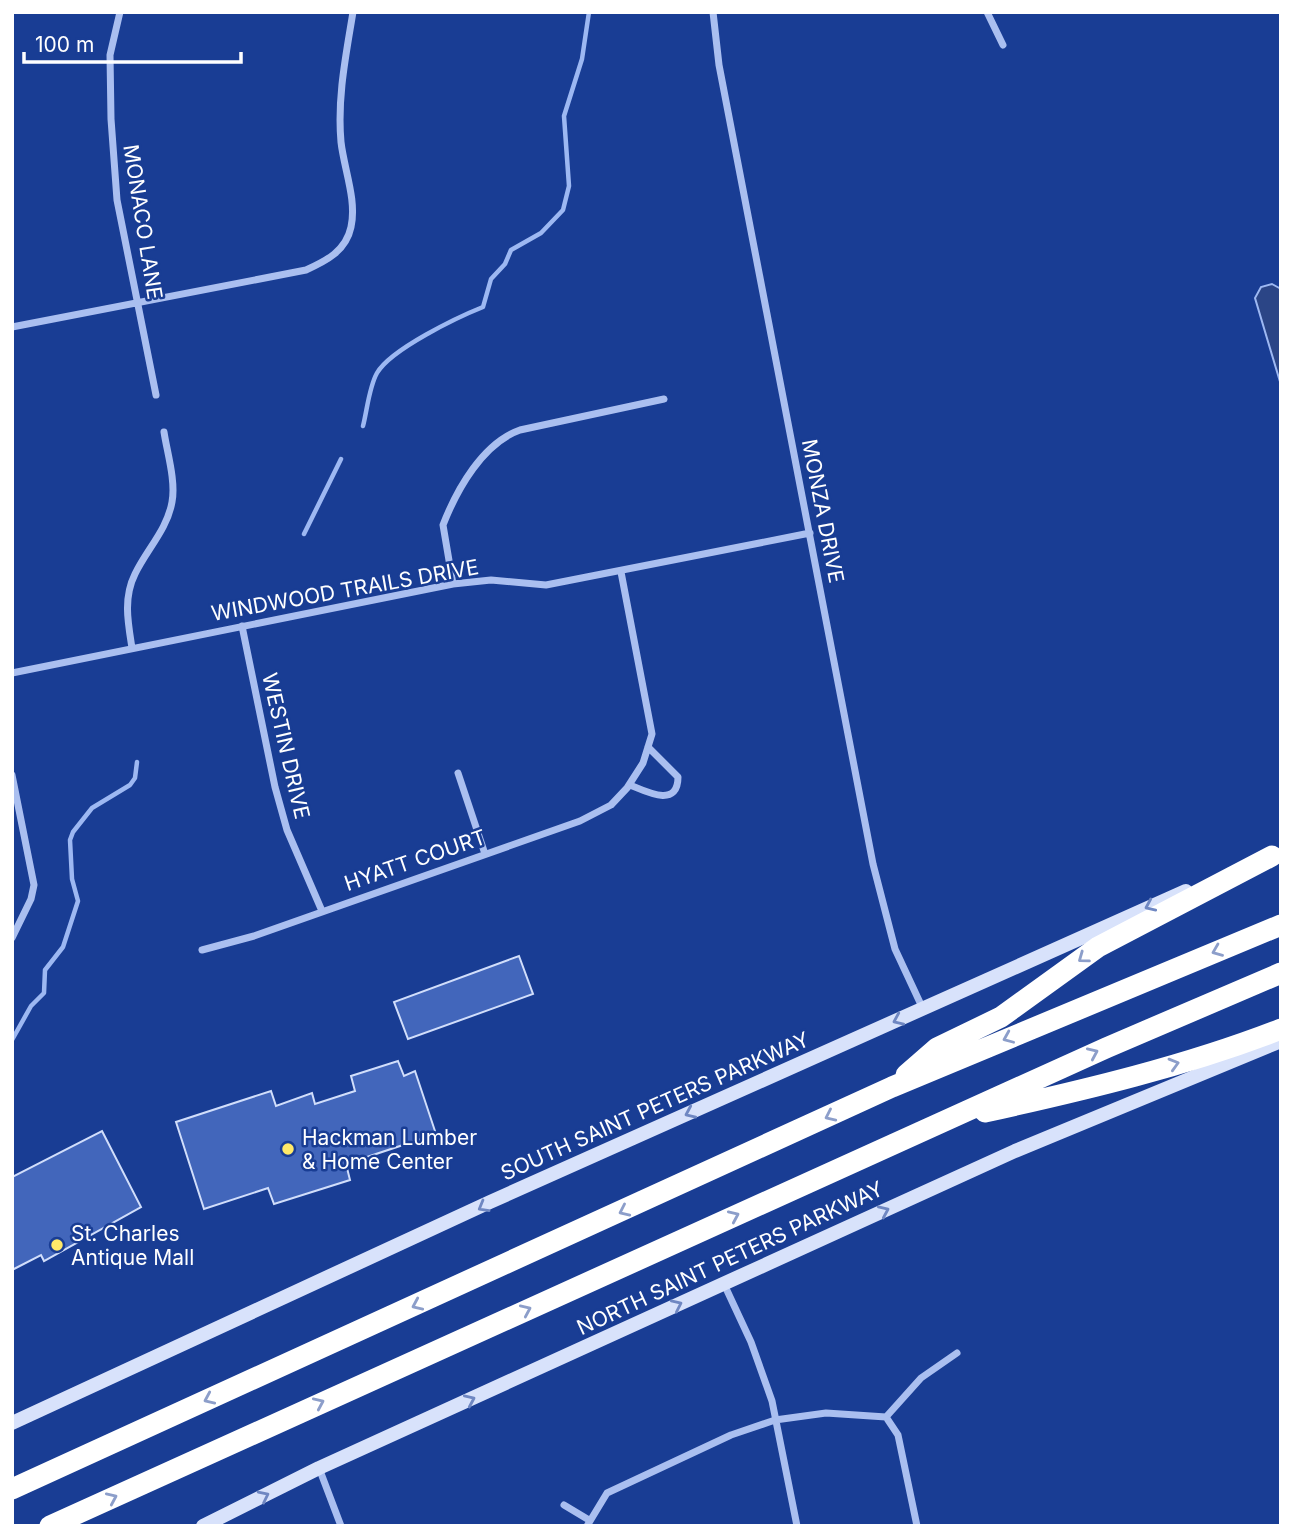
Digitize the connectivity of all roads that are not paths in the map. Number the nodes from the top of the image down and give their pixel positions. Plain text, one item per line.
1 (120, 12) edge
2 (353, 12) edge
3 (713, 12) edge
4 (987, 12) edge
5 (1003, 45) dead end
6 (138, 302) junction
7 (12, 327) edge
8 (156, 395) dead end
9 (664, 399) dead end
10 (164, 432) dead end
11 (810, 533) junction
12 (621, 572) junction
13 (453, 583) junction
14 (242, 626) junction
15 (132, 648) junction
16 (12, 673) edge
17 (648, 747) junction
18 (458, 773) dead end
19 (12, 775) edge
20 (630, 785) junction
21 (485, 853) junction
22 (1276, 854) edge
23 (323, 911) junction
24 (1281, 925) edge
25 (12, 938) edge
26 (202, 950) dead end
27 (1281, 973) edge
28 (923, 1009) junction
29 (1281, 1028) edge
30 (1281, 1041) edge
31 (892, 1087) junction
32 (942, 1122) junction
33 (724, 1284) junction
34 (957, 1353) dead end
35 (886, 1417) junction
36 (775, 1420) junction
37 (12, 1423) edge
38 (319, 1468) junction
39 (12, 1489) edge
40 (564, 1506) dead end
41 (588, 1523) edge
42 (50, 1526) edge
43 (202, 1526) edge
44 (341, 1526) edge
45 (797, 1526) edge
46 (916, 1526) edge

1 - 6 street, MONACO LANE
2 - 6 street
3 - 11 street, MONZA DRIVE
4 - 5 street
6 - 7 street
6 - 8 street, MONACO LANE
9 - 13 street
10 - 15 street
11 - 12 street, WINDWOOD TRAILS DRIVE
11 - 28 street, MONZA DRIVE
12 - 13 street, WINDWOOD TRAILS DRIVE
12 - 17 street, HYATT COURT
13 - 14 street, WINDWOOD TRAILS DRIVE
14 - 15 street, WINDWOOD TRAILS DRIVE
14 - 23 street, WESTIN DRIVE
15 - 16 street, WINDWOOD TRAILS DRIVE
17 - 20 street, HYATT COURT
17 - 20 street
18 - 21 street
19 - 25 street
20 - 21 street, HYATT COURT
21 - 23 street, HYATT COURT
22 -> 28 main road, SOUTH SAINT PETERS PARKWAY
22 -> 31 highway
23 - 26 street, HYATT COURT
24 -> 31 highway
32 -> 27 highway
28 -> 37 main road, SOUTH SAINT PETERS PARKWAY
32 -> 29 highway
33 -> 30 main road, NORTH SAINT PETERS PARKWAY
31 -> 39 highway
42 -> 32 highway
33 - 36 street
38 -> 33 main road, NORTH SAINT PETERS PARKWAY
34 - 35 street
35 - 36 street
35 - 46 street
36 - 41 street
36 - 45 street
43 -> 38 main road, NORTH SAINT PETERS PARKWAY
38 - 44 street
40 - 41 street

